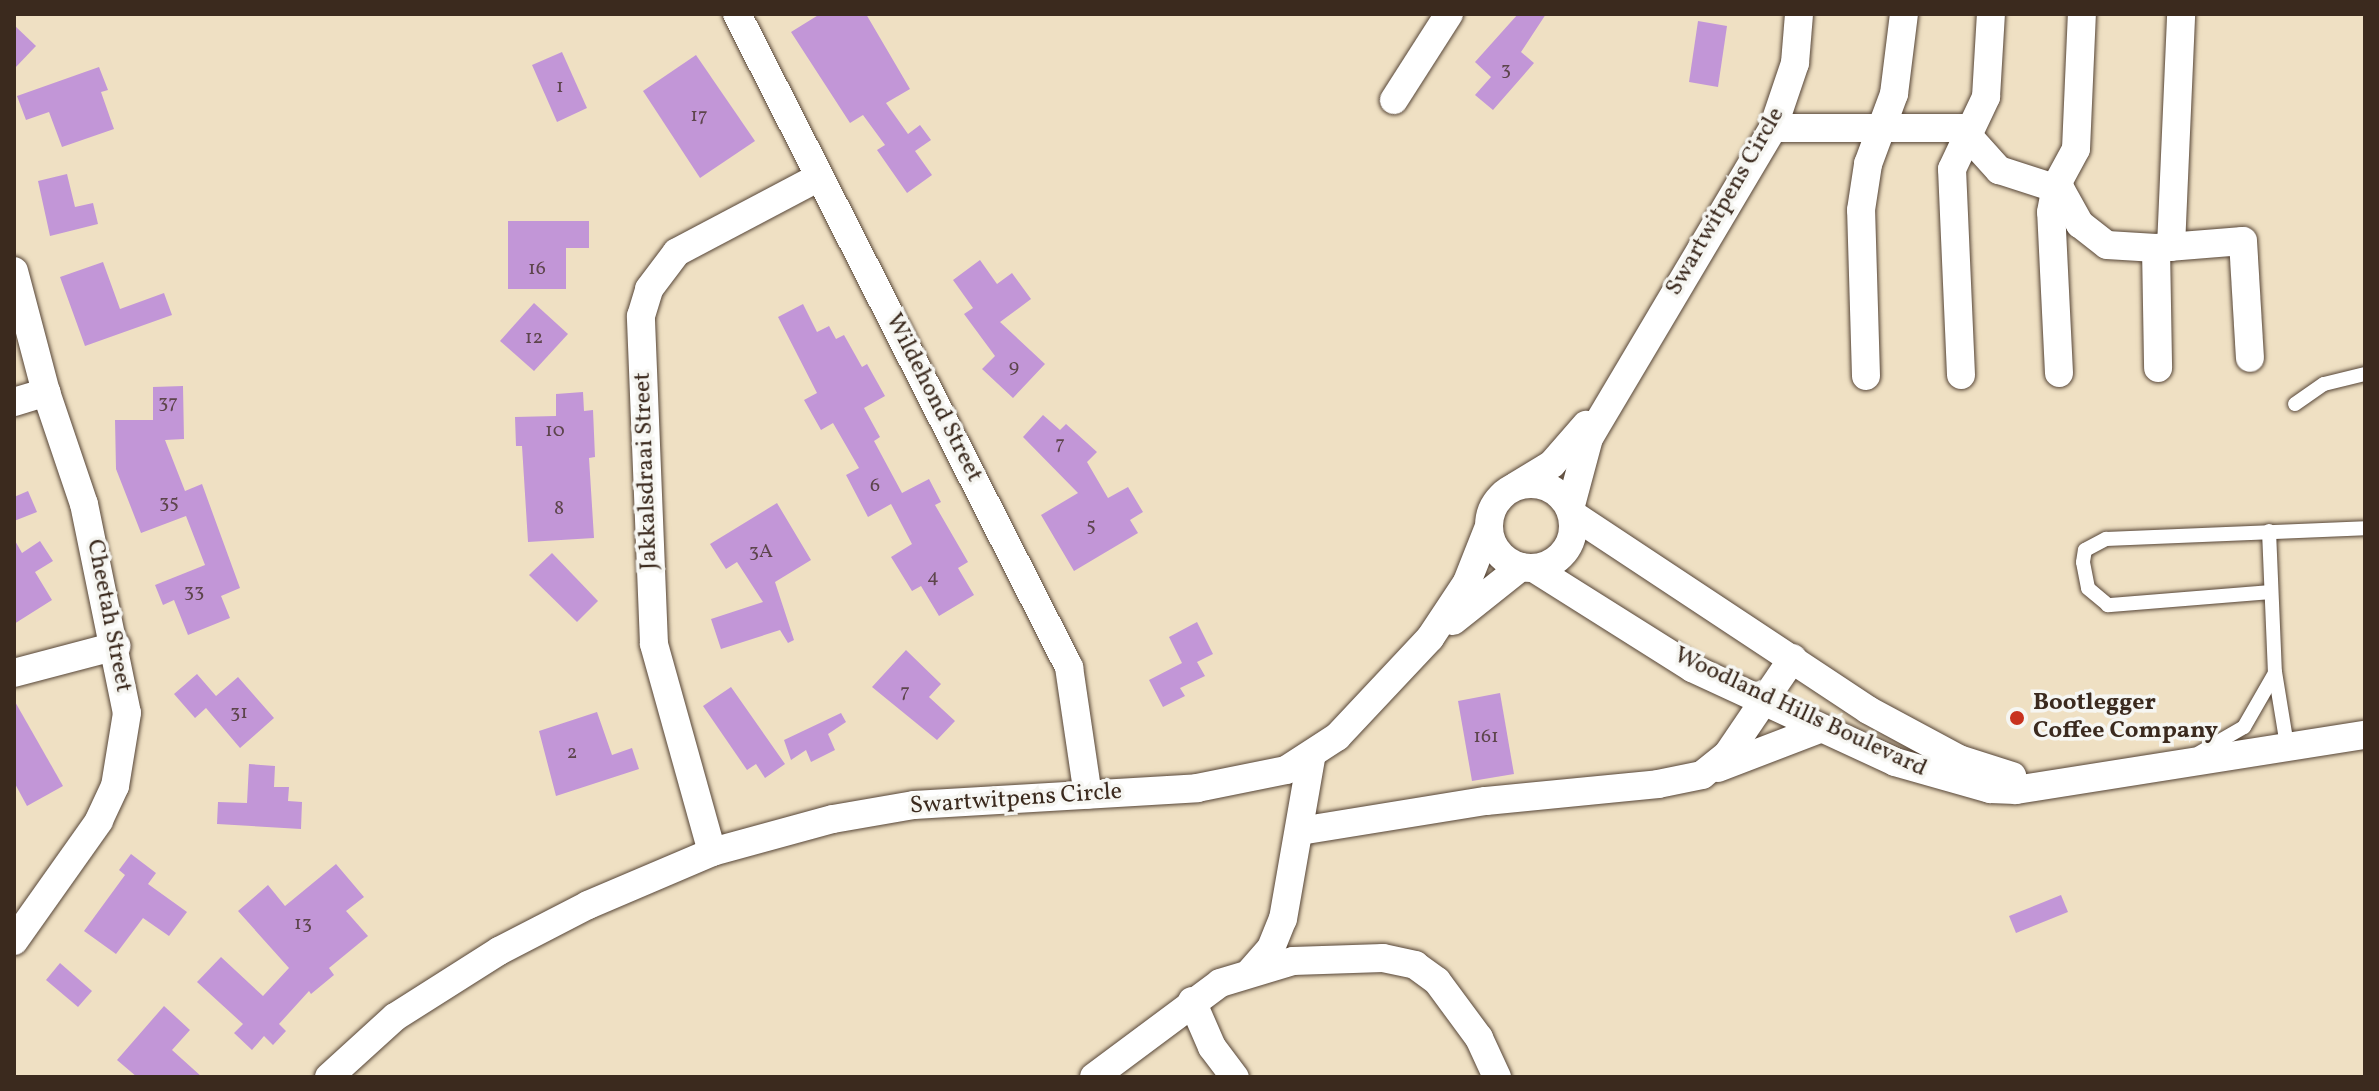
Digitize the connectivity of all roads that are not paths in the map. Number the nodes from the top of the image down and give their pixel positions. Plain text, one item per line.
1 (737, 14) edge
2 (1449, 14) edge
3 (1799, 14) edge
4 (1904, 14) edge
5 (1991, 14) edge
6 (2082, 14) edge
7 (2181, 14) edge
8 (1394, 100) dead end
9 (1773, 128) junction
10 (1883, 128) junction
11 (1968, 133) junction
12 (819, 177) junction
13 (2056, 186) junction
14 (2164, 247) junction
15 (14, 271) edge
16 (2250, 358) dead end
17 (2158, 368) dead end
18 (2059, 373) dead end
19 (2365, 374) edge
20 (1961, 375) dead end
21 (1866, 376) dead end
22 (1621, 380) junction
23 (46, 392) junction
24 (14, 402) edge
25 (2295, 404) dead end
26 (1516, 486) junction
27 (1571, 512) junction
28 (2365, 528) edge
29 (1488, 529) junction
30 (2269, 531) junction
31 (1528, 568) junction
32 (2271, 592) junction
33 (1430, 638) junction
34 (116, 646) junction
35 (1793, 658) junction
36 (2275, 672) junction
37 (14, 673) edge
38 (1765, 702) junction
39 (1822, 728) junction
40 (2365, 735) edge
41 (2287, 745) junction
42 (1311, 758) junction
43 (2174, 764) junction
44 (1702, 775) junction
45 (2048, 784) junction
46 (1088, 795) junction
47 (1300, 831) junction
48 (712, 852) junction
49 (14, 941) edge
50 (1251, 971) junction
51 (1192, 1001) junction
52 (329, 1077) edge
53 (1094, 1077) edge
54 (1235, 1077) edge
55 (1497, 1077) edge

1 - 12 street, Wildehond Street
2 - 8 street
3 - 9 street, Swartwitpens Circle
4 - 10 street
5 - 11 street
6 - 13 street
7 - 14 street
9 - 10 street
9 - 22 street, Swartwitpens Circle
10 - 11 street
10 - 21 street
11 - 13 street
11 - 20 street
12 - 46 street, Wildehond Street
12 - 48 street, Jakkalsdraai Street
13 - 14 street
13 - 18 street
14 - 16 street
14 - 17 street
15 - 23 street, Cheetah Street
19 - 25 lane
22 - 26 street, Swartwitpens Circle
22 - 27 street, Swartwitpens Circle
23 - 24 street
23 - 34 street, Cheetah Street
26 - 27 street
26 - 29 street
27 - 31 street
27 - 35 street, Woodland Hills Boulevard
28 - 30 lane
29 - 31 street
29 - 33 street, Swartwitpens Circle
30 - 32 lane
30 - 32 lane
31 - 33 street, Swartwitpens Circle
31 - 38 street, Woodland Hills Boulevard
32 - 36 lane
33 - 42 street, Swartwitpens Circle
34 - 37 street
34 - 49 street, Cheetah Street
35 - 38 street
35 - 45 street, Woodland Hills Boulevard
36 - 41 lane
36 - 43 lane
38 - 39 street, Woodland Hills Boulevard
38 - 44 street
39 - 44 street
39 - 45 street, Woodland Hills Boulevard
40 - 41 street, Woodland Hills Boulevard
41 - 43 street, Woodland Hills Boulevard
42 - 46 street, Swartwitpens Circle
42 - 47 street
43 - 45 street, Woodland Hills Boulevard
44 - 47 street
46 - 48 street, Swartwitpens Circle
47 - 50 street
48 - 52 street, Swartwitpens Circle
50 - 51 street
50 - 55 street
51 - 53 street
51 - 54 street

